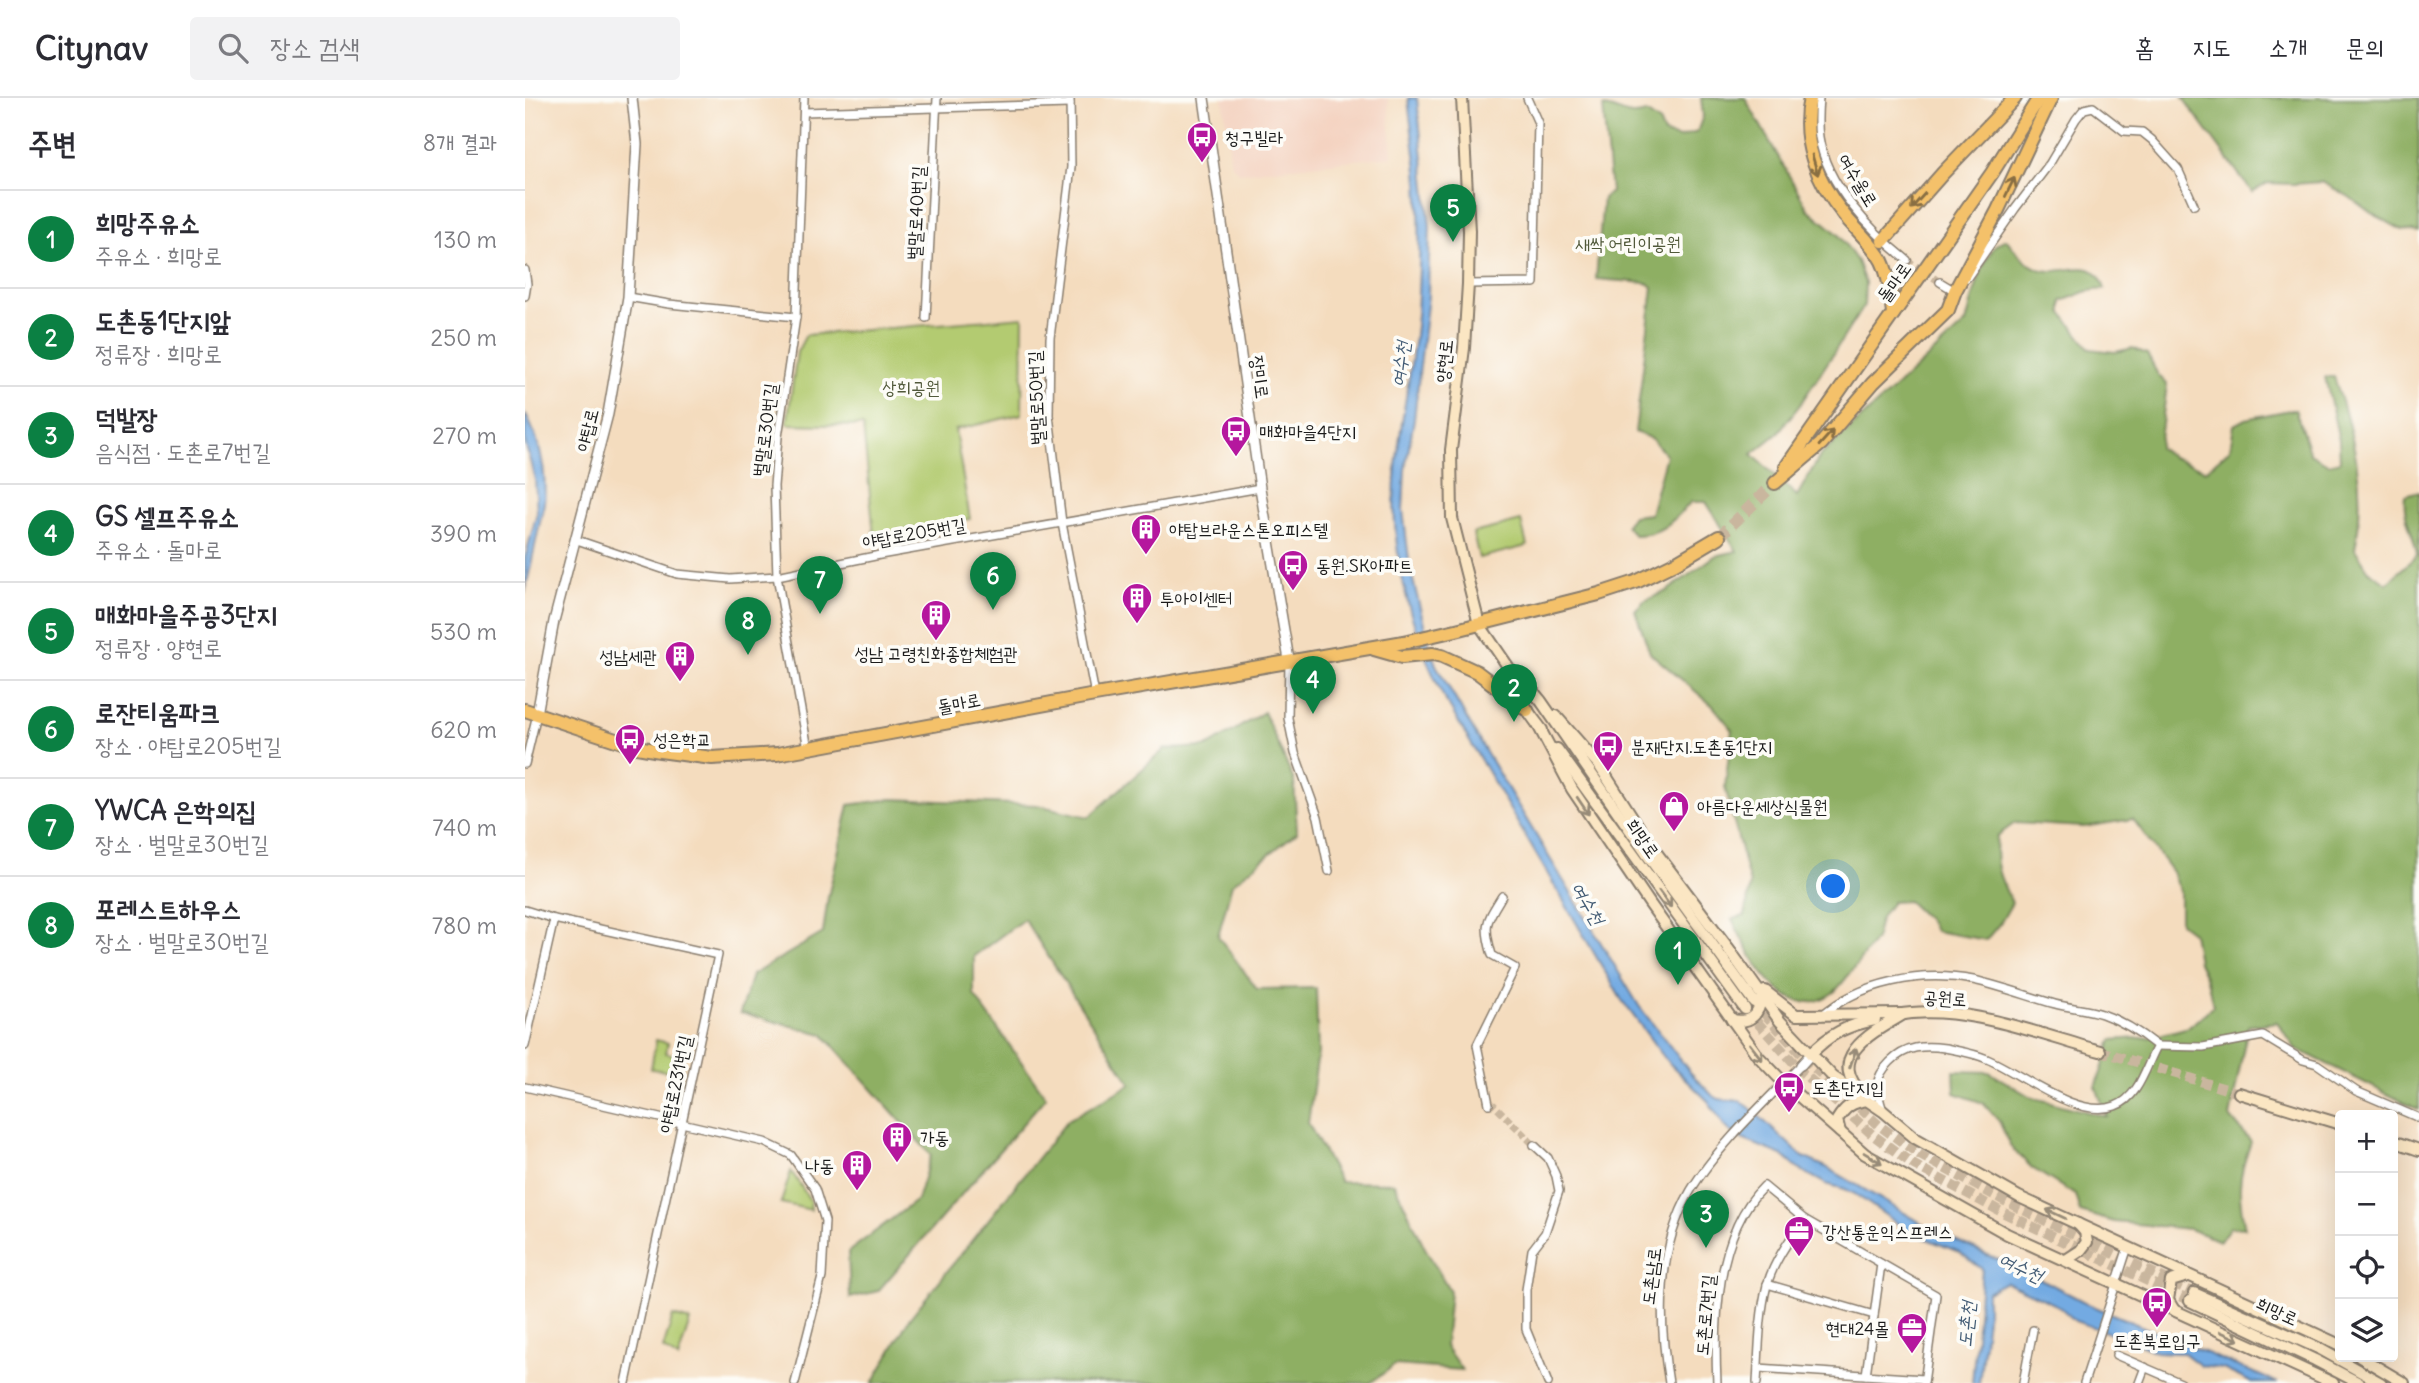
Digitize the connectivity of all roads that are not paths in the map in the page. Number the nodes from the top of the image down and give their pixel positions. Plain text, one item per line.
1 (632, 98) edge
2 (804, 98) edge
3 (937, 98) edge
4 (1204, 98) edge
5 (1462, 98) edge
6 (1527, 98) edge
7 (1810, 98) edge
8 (1819, 98) edge
9 (2015, 98) edge
10 (2039, 98) edge
11 (2052, 98) edge
12 (1070, 101) edge
13 (937, 110) junction
14 (804, 112) junction
15 (2194, 205) dead end
16 (1883, 241) junction
17 (1907, 260) tunnel mouth
18 (525, 270) edge
19 (1940, 282) tunnel mouth
20 (1468, 284) junction
21 (1955, 291) junction
22 (525, 296) edge
23 (628, 297) junction
24 (1893, 314) junction
25 (796, 317) junction
26 (926, 318) dead end
27 (1260, 488) junction
28 (1062, 523) junction
29 (1719, 537) tunnel mouth
30 (577, 540) junction
31 (777, 576) junction
32 (1479, 624) junction
33 (1368, 648) junction
34 (1289, 660) junction
35 (1520, 684) junction
36 (1095, 695) junction
37 (1541, 701) junction
38 (1527, 710) junction
39 (531, 712) edge
40 (1538, 725) junction
41 (808, 749) junction
42 (525, 764) edge
43 (1329, 871) dead end
44 (1502, 896) dead end
45 (525, 910) edge
46 (554, 919) junction
47 (1728, 948) junction
48 (1754, 1002) junction
49 (1904, 1014) junction
50 (1821, 1016) junction
51 (1732, 1020) junction
52 (525, 1046) edge
53 (2157, 1046) junction
54 (2099, 1051) tunnel mouth
55 (1811, 1054) junction
56 (1801, 1065) joint
57 (1784, 1083) junction
58 (525, 1087) edge
59 (2239, 1093) tunnel mouth
60 (1867, 1100) junction
61 (1489, 1104) tunnel mouth
62 (1883, 1111) junction
63 (2419, 1118) edge
64 (683, 1122) junction
65 (2335, 1122) edge
66 (1840, 1133) junction
67 (2398, 1143) edge
68 (1534, 1144) tunnel mouth
69 (2419, 1150) edge
70 (1804, 1219) junction
71 (2078, 1224) junction
72 (2128, 1247) junction
73 (2066, 1260) junction
74 (1881, 1264) junction
75 (2187, 1276) junction
76 (2116, 1283) junction
77 (1767, 1284) junction
78 (2174, 1310) junction
79 (1874, 1315) junction
80 (2033, 1330) dead end
81 (2335, 1343) edge
82 (2116, 1355) dead end
83 (2368, 1362) edge
84 (2145, 1367) junction
85 (1758, 1368) junction
86 (1866, 1375) junction
87 (1924, 1381) edge
88 (626, 1383) edge
89 (795, 1383) edge
90 (1548, 1383) edge
91 (1669, 1383) edge
92 (1717, 1383) edge
93 (1757, 1383) edge
94 (2023, 1383) edge
95 (2084, 1383) edge
96 (2139, 1383) edge
97 (2181, 1383) edge
98 (2333, 1383) edge
99 (2359, 1383) edge
100 (2381, 1383) edge
101 (2404, 1383) edge

1 - 23 street, 야탑로
2 - 14 street, 벌말로30번길
3 - 13 street, 벌말로40번길
4 - 27 street, 장미로
5 - 20 main road, 양현로
6 - 20 street
7 -> 24 main road
8 - 16 street, 여수울로
9 -> 16 main road
10 - 24 main road, 돌마로
21 -> 11 main road
12 - 13 street
12 - 28 street, 벌말로50번길
13 - 14 street
13 - 26 street, 벌말로40번길
14 - 25 street, 벌말로30번길
15 - 21 street
16 - 17 street, 여수울로
18 - 22 street
19 - 21 street
20 - 32 main road, 양현로
24 -> 21 main road, 돌마로
23 - 25 street
23 - 30 street, 야탑로
25 - 31 street, 벌말로30번길
27 - 28 street, 야탑로205번길
27 - 34 street, 장미로
28 - 31 street, 야탑로205번길
28 - 36 street, 벌말로50번길
29 - 32 main road
30 - 31 street, 야탑로205번길
30 - 39 street, 야탑로
31 - 41 street, 벌말로30번길
32 - 33 main road, 돌마로
32 - 35 main road, 희망로
33 - 34 main road, 돌마로
33 - 38 main road
34 - 36 main road, 돌마로
34 - 43 street
35 - 37 main road, 희망로
35 - 38 main road, 희망로
36 - 41 main road, 돌마로
37 - 47 main road
37 - 48 main road, 희망로
38 - 40 main road, 희망로
39 - 41 main road, 돌마로
39 - 42 street, 야탑로
40 -> 48 main road, 희망로
40 -> 51 main road
44 - 61 street
45 - 46 street, 야탑로231번길
46 - 52 street
46 - 64 street, 야탑로231번길
47 - 48 main road
47 - 50 main road
48 - 51 main road
48 - 55 main road
49 - 50 main road
49 - 54 main road, 공원로
49 - 55 main road, 공원로
62 -> 49 main road
50 - 53 street
51 -> 57 main road
53 - 62 street
53 - 63 street
55 - 56 street, 공원로
55 - 60 main road
56 - 57 street
57 - 66 main road
57 - 91 street, 도촌남로
58 - 64 street
59 - 65 main road
60 - 62 main road
60 - 66 main road
71 -> 62 main road
64 - 88 street, 야탑로231번길
64 - 89 street
66 -> 73 main road
67 - 69 main road
68 - 90 street
70 - 74 street, 도촌로7번길
70 - 77 street
70 - 92 street, 도촌로7번길
71 - 72 main road
71 - 73 main road
72 - 75 main road
72 - 76 street
73 - 76 main road
74 - 79 street
74 - 87 street, 도촌로7번길
75 - 78 main road
75 - 81 main road
76 - 78 main road
76 - 95 street
77 - 79 street
77 - 85 street
78 -> 98 main road
79 - 86 street
80 - 94 street
82 - 84 street
83 - 101 main road
84 - 96 street
84 - 97 street
85 - 86 street, 도촌로7번길
85 - 93 street
86 - 87 street, 도촌로7번길
99 - 100 main road, 희망로

